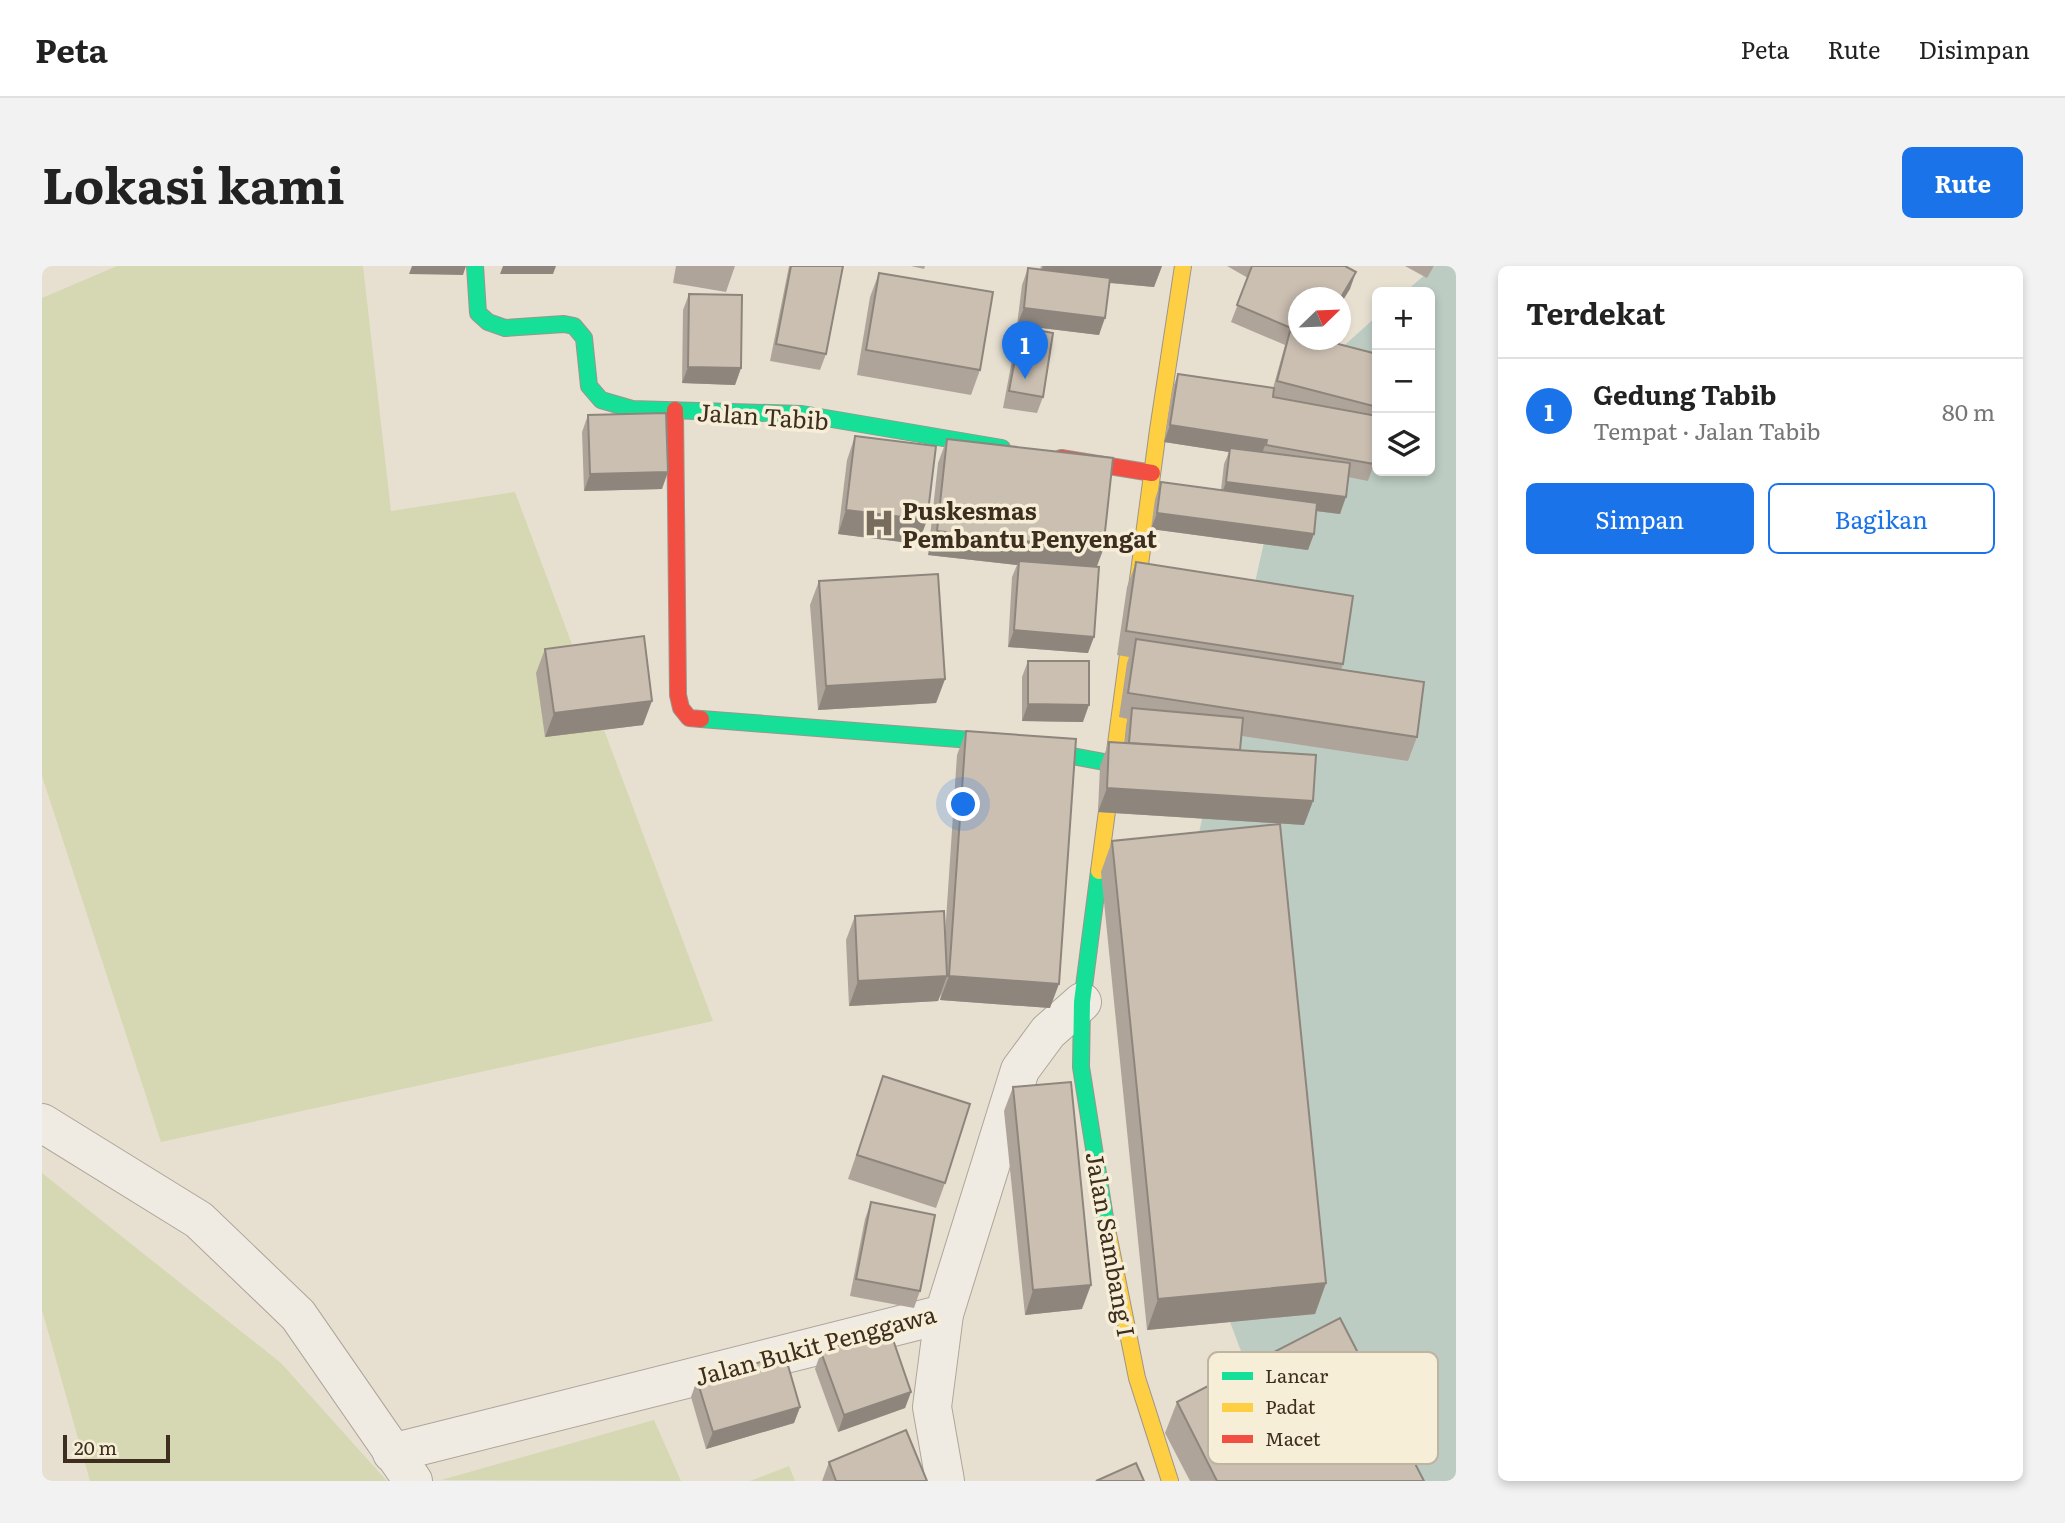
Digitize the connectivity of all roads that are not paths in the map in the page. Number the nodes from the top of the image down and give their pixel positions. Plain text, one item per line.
1 (475, 266) edge
2 (1183, 266) edge
3 (675, 410) junction
4 (1018, 450) edge
5 (1045, 455) edge
6 (1152, 473) junction
7 (1115, 764) junction
8 (1082, 1002) junction
9 (42, 1123) edge
10 (944, 1314) junction
11 (403, 1467) edge
12 (945, 1481) edge
13 (1170, 1481) edge

1 - 3 street, Jalan Tabib
2 - 6 street, Jalan Sambang I
3 - 4 street, Jalan Tabib
3 - 7 street
5 - 6 street
6 - 7 street, Jalan Sambang I
7 - 8 street, Jalan Sambang I
8 - 10 street, Jalan Bukit Penggawa
8 - 13 street, Jalan Sambang I
9 - 11 street
10 - 11 street, Jalan Bukit Penggawa
10 - 12 street

